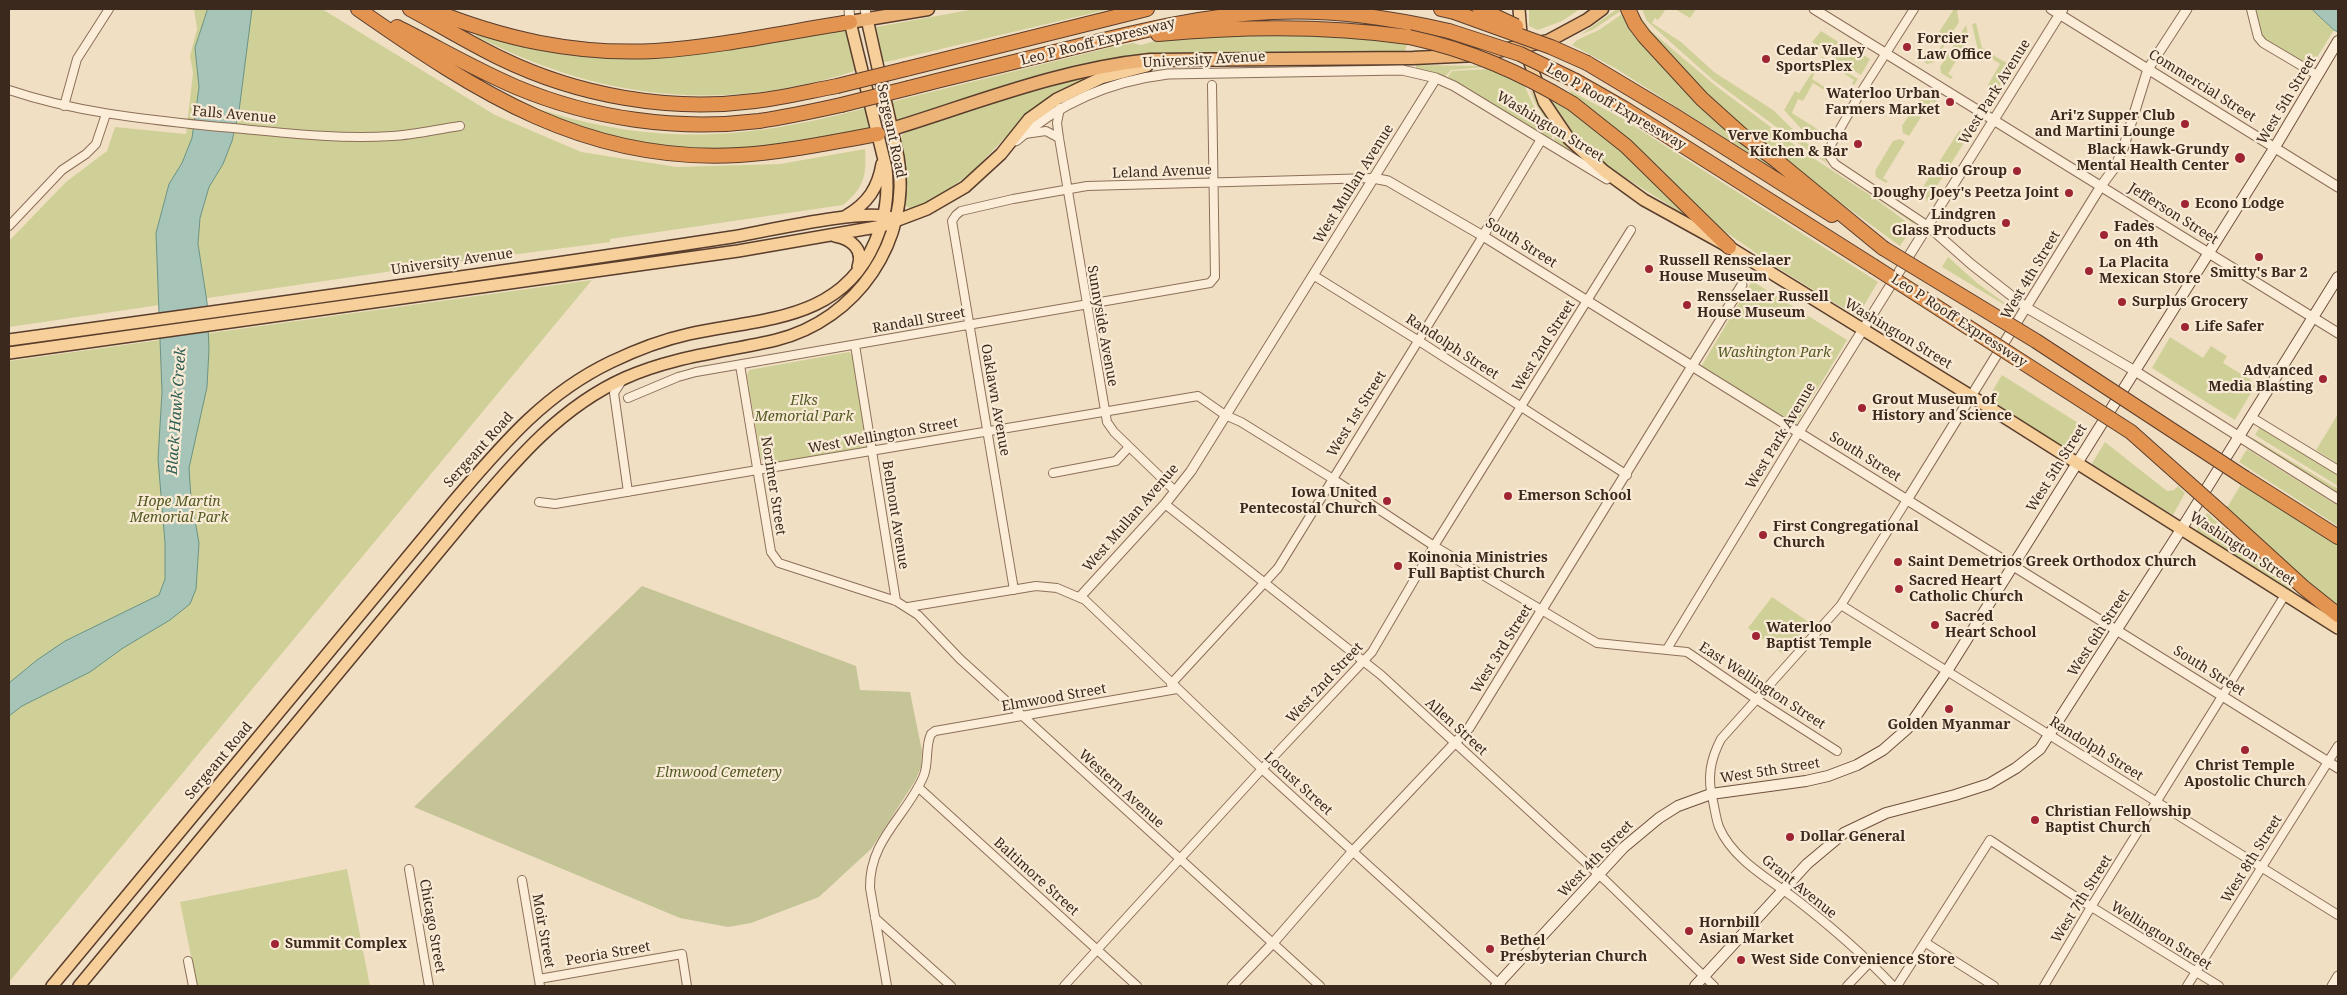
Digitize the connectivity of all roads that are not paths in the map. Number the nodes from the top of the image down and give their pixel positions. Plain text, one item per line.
1 (108, 9) edge
2 (358, 9) edge
3 (366, 9) edge
4 (410, 9) edge
5 (428, 9) edge
6 (928, 9) edge
7 (1147, 9) edge
8 (1480, 9) edge
9 (1519, 9) edge
10 (1602, 9) edge
11 (1628, 9) edge
12 (1814, 9) edge
13 (1914, 9) edge
14 (2051, 9) edge
15 (2186, 9) edge
16 (2251, 9) edge
17 (1447, 10) edge
18 (2062, 12) edge
19 (866, 14) edge
20 (850, 15) edge
21 (395, 30) junction
22 (1113, 38) junction
23 (2338, 42) edge
24 (1524, 47) junction
25 (1551, 47) junction
26 (1886, 53) junction
27 (1208, 60) junction
28 (2148, 69) junction
29 (2317, 75) junction
30 (1436, 78) junction
31 (1212, 85) dead end
32 (9, 90) edge
33 (64, 106) junction
34 (1060, 108) junction
35 (106, 114) junction
36 (1994, 120) junction
37 (460, 126) dead end
38 (892, 130) junction
39 (878, 134) junction
40 (1024, 135) junction
41 (1059, 138) junction
42 (1541, 140) junction
43 (2274, 147) junction
44 (1001, 154) junction
45 (883, 158) junction
46 (1373, 178) junction
47 (1213, 182) junction
48 (2101, 186) junction
49 (2338, 186) edge
50 (1067, 189) junction
51 (1644, 200) junction
52 (956, 215) joint
53 (845, 217) junction
54 (883, 221) junction
55 (897, 221) junction
56 (9, 226) edge
57 (1928, 226) junction
58 (1631, 230) dead end
59 (834, 235) junction
60 (1482, 236) junction
61 (1729, 247) junction
62 (1883, 248) junction
63 (2207, 252) junction
64 (855, 274) junction
65 (1313, 275) junction
66 (2338, 277) edge
67 (1742, 285) dead end
68 (1587, 300) junction
69 (1086, 305) junction
70 (2027, 308) junction
71 (2313, 318) junction
72 (970, 325) junction
73 (1862, 330) junction
74 (2338, 333) edge
75 (9, 340) edge
76 (1419, 340) junction
77 (855, 345) junction
78 (9, 353) edge
79 (740, 365) junction
80 (1692, 366) junction
81 (2135, 371) junction
82 (624, 378) junction
83 (1971, 396) junction
84 (628, 398) dead end
85 (1521, 407) junction
86 (1104, 412) junction
87 (1226, 415) junction
88 (2251, 416) junction
89 (988, 431) junction
90 (1799, 432) junction
91 (2238, 437) junction
92 (1129, 447) junction
93 (872, 451) junction
94 (2076, 463) junction
95 (758, 470) junction
96 (2338, 470) edge
97 (1053, 473) dead end
98 (1627, 475) junction
99 (1334, 479) junction
100 (1175, 491) junction
101 (628, 492) junction
102 (2338, 499) edge
103 (1907, 500) junction
104 (540, 502) dead end
105 (1165, 504) junction
106 (2182, 528) junction
107 (2338, 537) edge
108 (1434, 546) junction
109 (2012, 565) junction
110 (1264, 583) junction
111 (1014, 590) junction
112 (2285, 595) junction
113 (1080, 597) junction
114 (896, 601) junction
115 (1841, 606) junction
116 (908, 607) junction
117 (1541, 612) junction
118 (2338, 615) edge
119 (2338, 628) edge
120 (2117, 630) junction
121 (1667, 649) junction
122 (1363, 661) junction
123 (1947, 671) junction
124 (1171, 684) junction
125 (1177, 689) junction
126 (2222, 696) junction
127 (1756, 700) junction
128 (1022, 716) junction
129 (2049, 735) junction
130 (1455, 743) junction
131 (2338, 746) edge
132 (1837, 751) dead end
133 (2328, 762) junction
134 (1262, 768) junction
135 (2338, 768) edge
136 (918, 787) junction
137 (1711, 794) junction
138 (2156, 802) junction
139 (1353, 850) junction
140 (1181, 860) junction
141 (2262, 867) junction
142 (409, 869) dead end
143 (1599, 874) junction
144 (522, 880) dead end
145 (1783, 891) junction
146 (2091, 907) junction
147 (2338, 915) edge
148 (875, 918) junction
149 (1273, 943) junction
150 (1926, 943) junction
151 (1098, 950) junction
152 (188, 960) dead end
153 (1869, 963) junction
154 (2196, 972) junction
155 (1705, 976) junction
156 (2338, 976) edge
157 (540, 982) edge
158 (1498, 985) edge
159 (52, 986) edge
160 (79, 986) edge
161 (193, 986) edge
162 (430, 986) edge
163 (687, 986) edge
164 (887, 986) edge
165 (951, 986) edge
166 (1064, 986) edge
167 (1137, 986) edge
168 (1232, 986) edge
169 (1320, 986) edge
170 (1695, 986) edge
171 (1714, 986) edge
172 (1847, 986) edge
173 (1893, 986) edge
174 (1897, 986) edge
175 (1994, 986) edge
176 (2044, 986) edge
177 (2187, 986) edge
178 (2219, 986) edge
179 (2332, 986) edge

1 - 33 street
2 - 21 highway
3 - 21 highway, Leo P Rooff Expressway
4 - 7 highway, Leo P Rooff Expressway, bridge
5 - 20 highway
6 - 19 highway
8 - 25 highway, bridge
9 - 24 main road
10 - 24 highway
11 - 62 highway
12 - 26 street, Jefferson Street
13 - 26 street
14 - 18 street, Commercial Street
15 - 28 street, West 4th Street
16 - 29 street
17 - 25 highway, Leo P Rooff Expressway, bridge
18 - 28 street, Commercial Street
18 - 36 street, West Park Avenue
19 - 20 highway
19 - 38 main road, Sergeant Road
20 - 39 main road, Sergeant Road
21 - 22 highway, Leo P Rooff Expressway, bridge
21 - 39 highway
22 - 61 highway, bridge
22 - 118 highway, Leo P Rooff Expressway, bridge
23 - 29 main road, West 5th Street
24 - 27 highway
24 - 51 main road
25 - 62 highway, Leo P Rooff Expressway, bridge
26 - 36 street, Jefferson Street
26 - 57 street
27 - 38 highway
27 - 44 main road
28 - 43 street, Commercial Street
28 - 48 street, West 4th Street
29 - 43 main road, West 5th Street
30 - 34 street, University Avenue
30 - 42 street, Washington Street
30 - 46 street, West Mullan Avenue
31 - 47 street
32 - 33 street, Falls Avenue
33 - 35 street, Falls Avenue
34 - 40 street, University Avenue
34 - 41 street, Sunnyside Avenue
35 - 37 street, Falls Avenue
35 - 56 street
36 - 48 street, Jefferson Street
36 - 57 street, West Park Avenue
38 - 39 main road
38 - 55 main road, Sergeant Road
39 - 45 main road, Sergeant Road
40 - 41 street
40 - 44 street, University Avenue
41 - 50 street, Sunnyside Avenue
42 - 51 street, Washington Street
42 - 60 street, West 1st Street
43 - 49 street, Commercial Street
43 - 63 main road, West 5th Street
44 - 55 main road, University Avenue
45 - 53 main road
45 - 54 main road, Sergeant Road
46 - 47 street, Leland Avenue
46 - 60 street, South Street
46 - 65 street, West Mullan Avenue
47 - 50 street, Leland Avenue
47 - 69 street, Randall Street
48 - 63 street, Jefferson Street
48 - 70 street, West 4th Street
50 - 52 street, Leland Avenue
50 - 69 street, Sunnyside Avenue
51 - 61 main road, Washington Street
52 - 72 street, Oaklawn Avenue
53 - 54 main road, University Avenue
53 - 75 main road, University Avenue
54 - 55 main road, University Avenue
54 - 59 main road, University Avenue
54 - 64 main road, Sergeant Road
55 - 82 main road, Sergeant Road
57 - 70 street
57 - 73 street, West Park Avenue
58 - 68 street, West 2nd Street
59 - 64 main road
59 - 78 main road, University Avenue
60 - 68 street, South Street
60 - 76 street, West 1st Street
61 - 73 main road, Washington Street
62 - 107 highway, Leo P Rooff Expressway, bridge
63 - 71 street, Jefferson Street
63 - 81 main road, West 5th Street
64 - 159 main road, Sergeant Road
65 - 76 street, Randolph Street
65 - 87 street, West Mullan Avenue
66 - 71 main road, West 6th Street
67 - 80 street, West 3rd Street
68 - 80 street, South Street
68 - 85 street, West 2nd Street
69 - 72 street, Randall Street
69 - 86 street, Sunnyside Avenue
70 - 81 street
70 - 83 street, West 4th Street
71 - 74 street, Jefferson Street
71 - 88 main road, West 6th Street
72 - 77 street, Randall Street
72 - 89 street, Oaklawn Avenue
73 - 83 main road, Washington Street
73 - 90 street, West Park Avenue
76 - 85 street, Randolph Street
76 - 99 street, West 1st Street
77 - 79 street, Randall Street
77 - 93 street, Belmont Avenue
79 - 84 street, Randall Street
79 - 95 street, Norimer Street
80 - 90 street, South Street
80 - 98 street, West 3rd Street
81 - 91 street
81 - 94 main road, West 5th Street
82 - 101 street
82 - 160 main road, Sergeant Road
83 - 94 main road, Washington Street
83 - 103 street, West 4th Street
85 - 98 street, Randolph Street
85 - 108 street, West 2nd Street
86 - 87 street, West Wellington Street
86 - 89 street, West Wellington Street
86 - 92 street, Sunnyside Avenue
87 - 99 street, East Wellington Street
87 - 100 street, West Mullan Avenue
88 - 91 main road, West 6th Street
88 - 96 street
89 - 93 street, West Wellington Street
89 - 111 street, Oaklawn Avenue
90 - 103 street, South Street
90 - 121 street, West Park Avenue
91 - 102 street
91 - 106 main road, West 6th Street
92 - 97 street
92 - 100 street, Sunnyside Avenue
93 - 95 street, West Wellington Street
93 - 114 street, Belmont Avenue
94 - 106 main road, Washington Street
94 - 109 main road, West 5th Street
95 - 101 street, West Wellington Street
95 - 114 street, Norimer Street
98 - 117 street, West 3rd Street
99 - 108 street, East Wellington Street
99 - 110 street, West 1st Street
100 - 105 street, West Mullan Avenue
101 - 104 street, West Wellington Street
103 - 109 street, South Street
103 - 115 street, West 4th Street
105 - 110 street, Allen Street
105 - 113 street, West Mullan Avenue
106 - 112 main road, Washington Street
106 - 120 main road, West 6th Street
108 - 117 street, East Wellington Street
108 - 122 street, West 2nd Street
109 - 120 street, South Street
109 - 123 main road, West 5th Street
110 - 122 street, Allen Street
110 - 124 street, West 1st Street
111 - 113 street
111 - 116 street
112 - 119 main road, Washington Street
112 - 126 street, West 7th Street
113 - 124 street, Locust Street
114 - 116 street
115 - 123 street, Randolph Street
115 - 127 street, West 4th Street
116 - 128 street, Western Avenue
117 - 121 street, East Wellington Street
117 - 130 street, West 3rd Street
120 - 126 street, South Street
120 - 129 main road, West 6th Street
121 - 127 street, East Wellington Street
122 - 130 street, Allen Street
122 - 134 street, West 2nd Street
123 - 129 street, Randolph Street
123 - 137 main road, West 5th Street
124 - 125 street, Locust Street
125 - 128 street, Elmwood Street
125 - 134 street, Locust Street
126 - 133 street, South Street
126 - 138 street, West 7th Street
127 - 132 street, East Wellington Street
127 - 137 street, West 4th Street
128 - 136 street, Elmwood Street
128 - 140 street, Western Avenue
129 - 138 street, Randolph Street
129 - 145 main road, West 6th Street
130 - 139 street, West 3rd Street
130 - 143 street, Allen Street
131 - 133 street, West 8th Street
133 - 135 street, South Street
133 - 141 street, West 8th Street
134 - 139 street, Locust Street
134 - 140 street, West 2nd Street
136 - 148 street
136 - 151 street, Baltimore Street
137 - 143 main road, West 4th Street
137 - 145 street, Grant Avenue
138 - 141 street, Randolph Street
138 - 146 street, West 7th Street
139 - 149 street, West 3rd Street
139 - 158 street, Locust Street
140 - 149 street, Western Avenue
140 - 151 street, West 2nd Street
141 - 147 street, Randolph Street
141 - 154 street, West 8th Street
142 - 162 street, Chicago Street
143 - 155 street, Allen Street
143 - 158 main road, West 4th Street
144 - 157 street, Moir Street
145 - 153 street, Grant Avenue
145 - 155 main road
146 - 150 street, Wellington Street
146 - 154 street, Wellington Street
146 - 176 street, West 7th Street
148 - 164 street
148 - 165 street
149 - 168 street, West 3rd Street
149 - 169 street, Western Avenue
150 - 174 street
150 - 175 street
151 - 166 street, West 2nd Street
151 - 167 street, Baltimore Street
152 - 161 street
153 - 172 street
153 - 173 street, Grant Avenue
154 - 177 street, West 8th Street
154 - 178 street, Wellington Street
155 - 170 main road
155 - 171 street, Allen Street
156 - 179 street
157 - 163 street, Peoria Street

